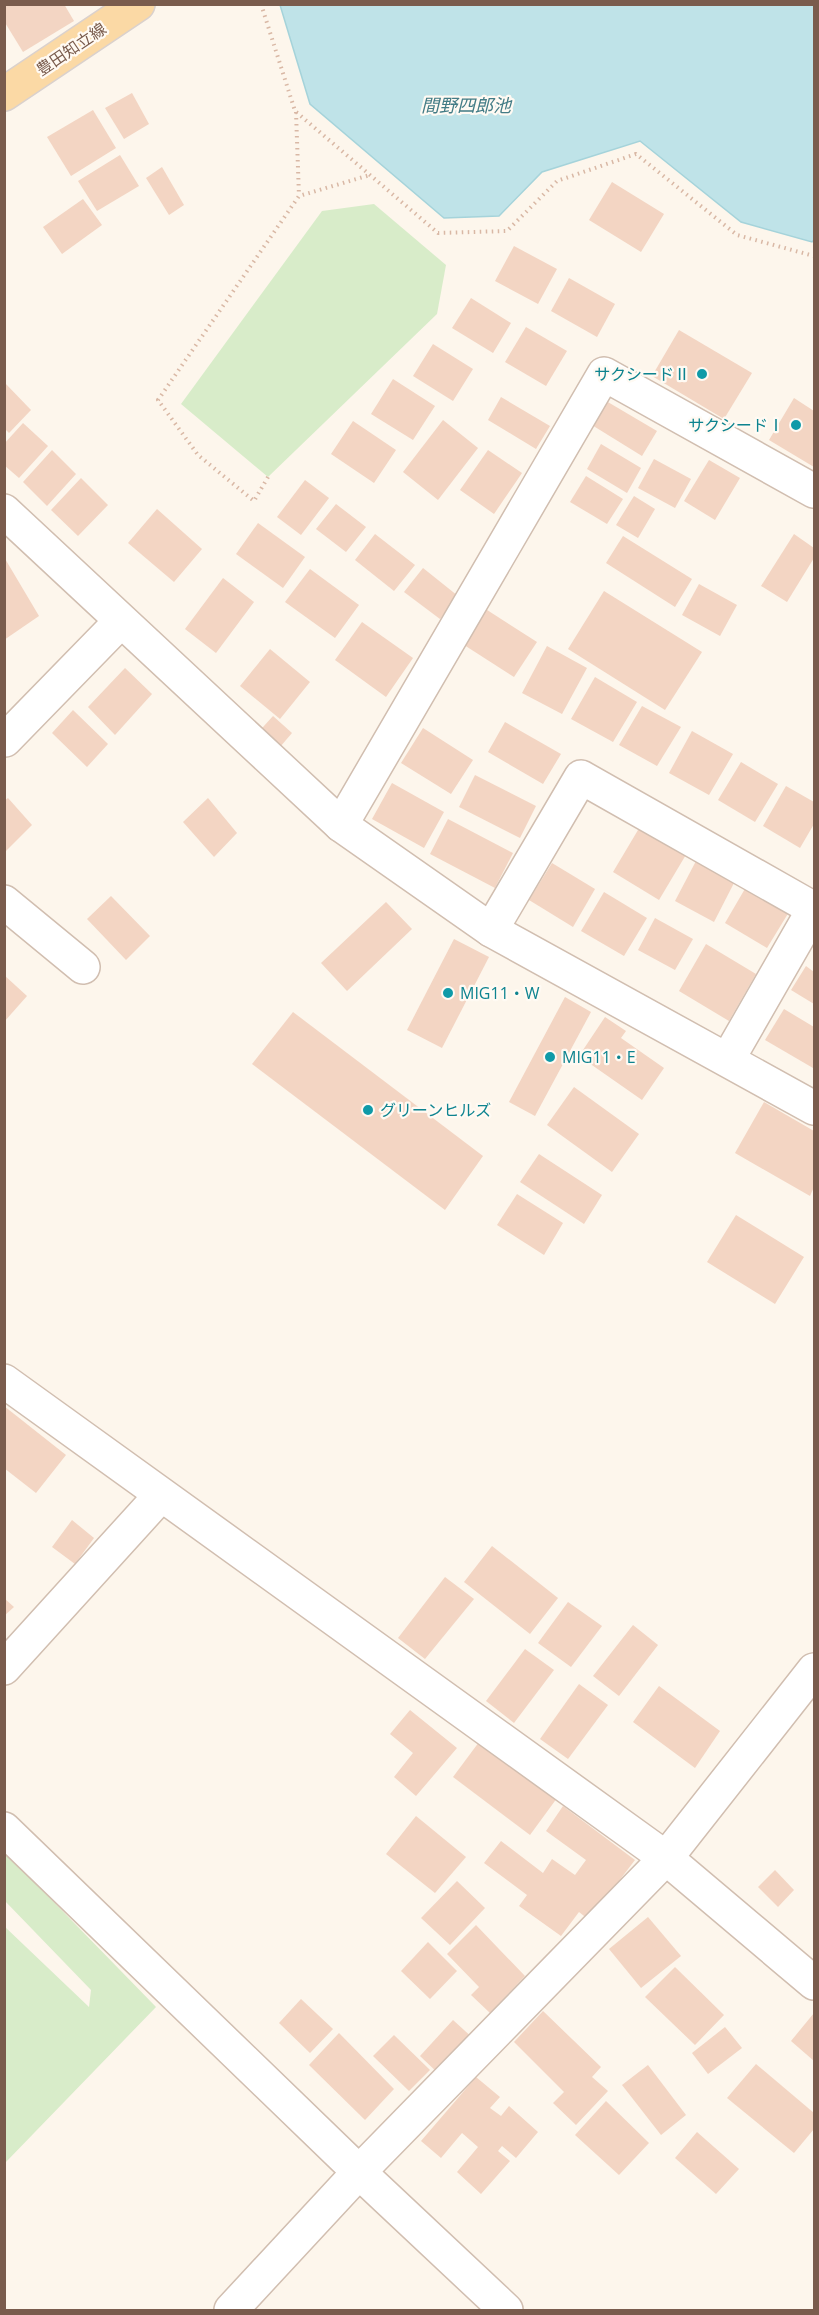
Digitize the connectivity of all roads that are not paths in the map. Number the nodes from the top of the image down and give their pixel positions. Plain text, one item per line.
1 (138, 4) edge
2 (4, 94) edge
3 (814, 491) edge
4 (4, 511) edge
5 (121, 621) junction
6 (5, 740) edge
7 (340, 825) junction
8 (4, 902) edge
9 (814, 909) edge
10 (491, 930) junction
11 (83, 967) dead end
12 (728, 1059) junction
13 (812, 1101) edge
14 (4, 1381) edge
15 (161, 1495) junction
16 (4, 1668) edge
17 (814, 1670) edge
18 (4, 1828) edge
19 (666, 1858) junction
20 (814, 1983) edge
21 (359, 2172) junction
22 (231, 2310) edge
23 (506, 2310) edge

1 - 2 main road, 豊田知立線
3 - 7 street
4 - 5 street
5 - 6 street
5 - 7 street
7 - 10 street
8 - 11 street
9 - 10 street
9 - 12 street
10 - 12 street
12 - 13 street
14 - 15 street
15 - 16 street
15 - 19 street
17 - 19 street
18 - 21 street
19 - 20 street
19 - 21 street
21 - 22 street
21 - 23 street

